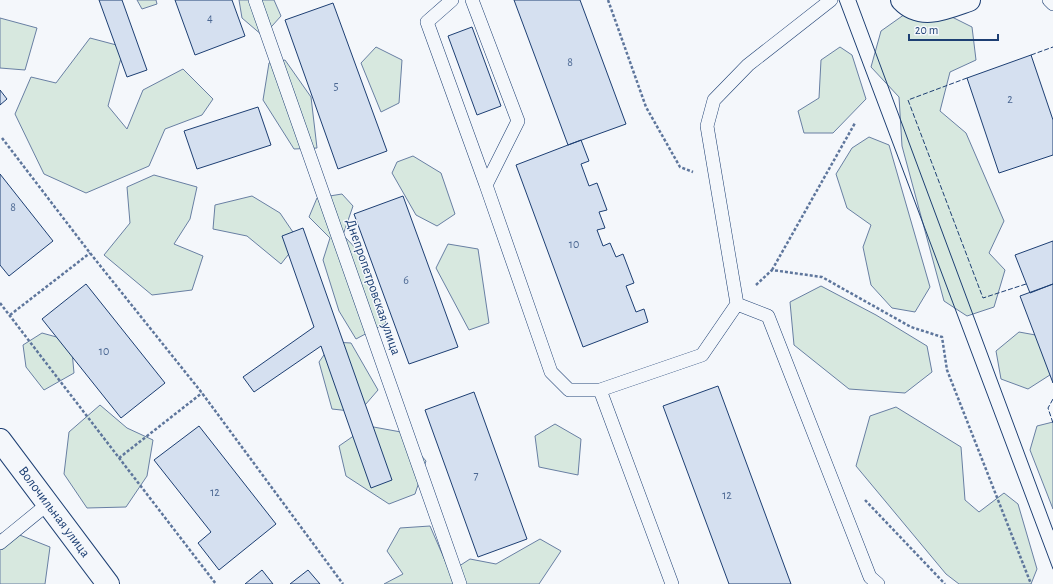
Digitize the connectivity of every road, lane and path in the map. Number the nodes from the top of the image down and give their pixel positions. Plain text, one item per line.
1 (255, 0) edge
2 (452, 0) edge
3 (472, 0) edge
4 (608, 0) edge
5 (831, 0) edge
6 (902, 0) edge
7 (969, 0) edge
8 (1049, 0) edge
9 (1053, 4) edge
10 (856, 123) dead end
11 (2, 138) dead end
12 (716, 180) junction
13 (486, 185) junction
14 (90, 253) junction
15 (772, 270) junction
16 (0, 303) edge
17 (737, 304) junction
18 (10, 315) junction
19 (600, 390) junction
20 (202, 393) junction
21 (0, 440) edge
22 (119, 458) junction
23 (865, 499) dead end
24 (48, 503) junction
25 (0, 543) edge
26 (108, 584) edge
27 (216, 584) edge
28 (343, 584) edge
29 (460, 584) edge
30 (672, 584) edge
31 (878, 584) edge
32 (945, 584) edge
33 (1031, 584) edge

1 - 29 lane, Днепропетровская улица
2 - 13 lane
3 - 13 lane
4 - 12 path
5 - 12 lane
6 - 7 street
8 - 9 lane
10 - 15 path
11 - 14 path
12 - 17 lane
13 - 19 lane
14 - 18 path
14 - 20 path
15 - 17 path
15 - 33 path
16 - 18 path
17 - 19 lane
17 - 31 lane
18 - 22 path
19 - 30 lane
20 - 22 path
20 - 28 path
21 - 24 street, Волочильная улица
22 - 27 path
23 - 32 path
24 - 25 lane
24 - 26 street, Волочильная улица

